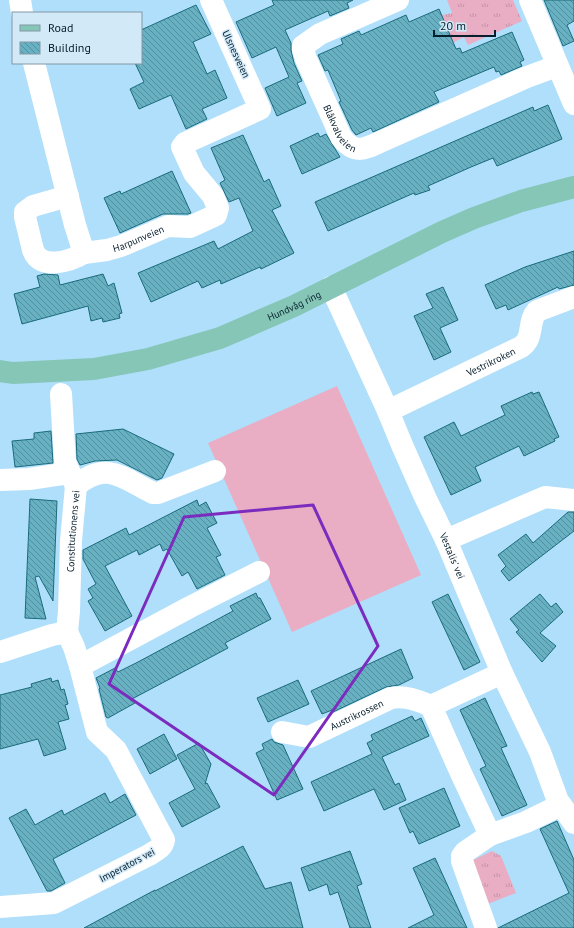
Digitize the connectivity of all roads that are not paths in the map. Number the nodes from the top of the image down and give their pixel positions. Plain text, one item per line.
1 (20, 0) edge
2 (211, 0) edge
3 (398, 0) edge
4 (530, 0) edge
5 (22, 12) edge
6 (34, 64) edge
7 (557, 66) junction
8 (574, 104) edge
9 (260, 109) joint
10 (574, 187) edge
11 (68, 196) junction
12 (84, 253) junction
13 (332, 287) junction
14 (574, 297) edge
15 (0, 371) edge
16 (61, 394) dead end
17 (388, 411) junction
18 (215, 471) dead end
19 (0, 480) edge
20 (73, 480) junction
21 (574, 500) edge
22 (446, 540) junction
23 (259, 572) dead end
24 (67, 632) junction
25 (0, 652) edge
26 (80, 666) junction
27 (502, 673) junction
28 (431, 706) junction
29 (282, 732) dead end
30 (107, 742) joint
31 (561, 805) junction
32 (574, 823) edge
33 (490, 835) junction
34 (0, 907) edge
35 (486, 928) edge

1 - 5 street
2 - 9 street, Ulsnesveien
3 - 7 street, Blåkvalveien
4 - 7 street
6 - 11 street
7 - 8 street
9 - 12 street, Harpunveien
10 - 13 main road, Hundvåg ring
11 - 12 street
11 - 12 street, Harpunveien
13 - 15 main road, Hundvåg ring
13 - 17 street, Vestalis' vei
14 - 17 street, Vestrikroken
16 - 20 street
17 - 22 street, Vestalis' vei
18 - 20 street, Constitutionens vei
19 - 20 street
20 - 24 street, Constitutionens vei
21 - 22 street
22 - 27 street, Vestalis' vei
23 - 26 street
24 - 25 street
24 - 26 street, Constitutionens vei
26 - 30 street, Constitutionens vei
27 - 28 street
27 - 31 street, Vestalis' vei
28 - 29 street, Austrikrossen
28 - 33 street
30 - 34 street, Imperators vei
31 - 32 street, Vestalis' vei
31 - 33 street
33 - 35 street

